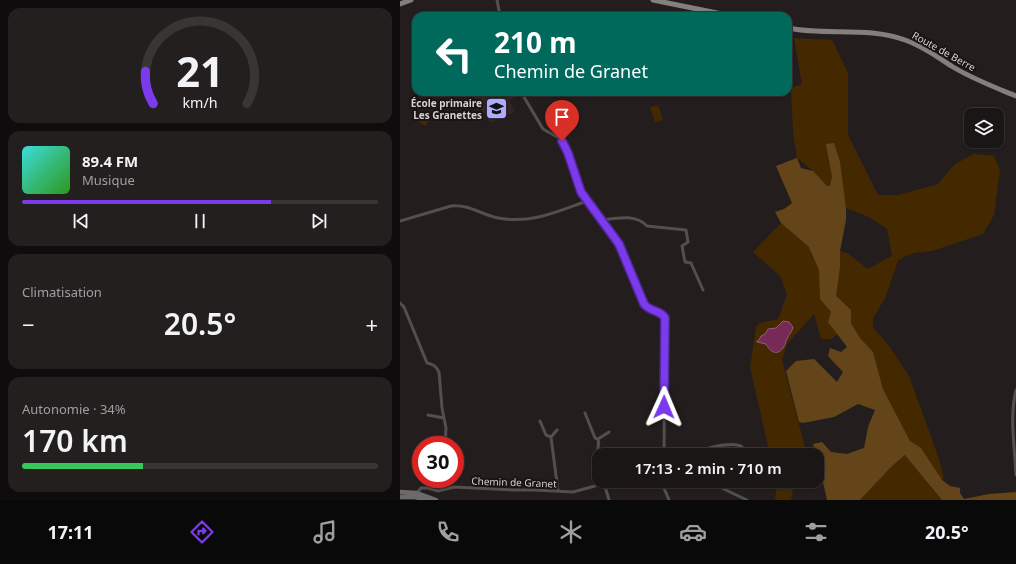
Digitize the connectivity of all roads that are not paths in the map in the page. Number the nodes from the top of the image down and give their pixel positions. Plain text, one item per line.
1 (411, 0) edge
2 (498, 0) edge
3 (653, 0) edge
4 (400, 4) edge
5 (500, 12) edge
6 (712, 12) edge
7 (792, 29) edge
8 (523, 96) edge
9 (1016, 96) edge
10 (587, 201) junction
11 (602, 220) junction
12 (400, 221) edge
13 (703, 290) dead end
14 (400, 303) edge
15 (1016, 390) edge
16 (585, 413) dead end
17 (428, 415) dead end
18 (444, 418) junction
19 (540, 421) dead end
20 (557, 430) dead end
21 (609, 432) dead end
22 (445, 436) edge
23 (550, 437) junction
24 (598, 439) junction
25 (598, 448) edge
26 (664, 448) edge
27 (707, 448) edge
28 (743, 448) edge
29 (1016, 475) edge
30 (592, 487) edge
31 (605, 488) edge
32 (664, 488) edge
33 (722, 488) edge
34 (441, 490) joint
35 (558, 491) junction
36 (400, 492) edge
37 (416, 495) junction
38 (408, 496) edge
39 (400, 497) edge
40 (427, 500) edge
41 (436, 500) edge
42 (609, 500) edge
43 (669, 500) edge
44 (747, 500) edge

1 - 4 main road
2 - 5 street
3 - 6 main road
7 - 9 main road, Route de Berre
8 - 10 street
10 - 11 street
10 - 12 street
11 - 13 street
11 - 26 street
14 - 18 street
15 - 29 street
16 - 24 street
17 - 18 street
18 - 22 street
19 - 23 street
20 - 23 street
21 - 24 street
23 - 35 street
24 - 25 street
27 - 28 street
30 - 35 street, Chemin de Granet
31 - 42 street
32 - 43 street
33 - 44 street
34 - 35 street, Chemin de Granet
34 - 37 street, Chemin de Granet
36 - 38 street
37 - 38 street
37 - 40 street
37 - 41 street
38 - 39 street

